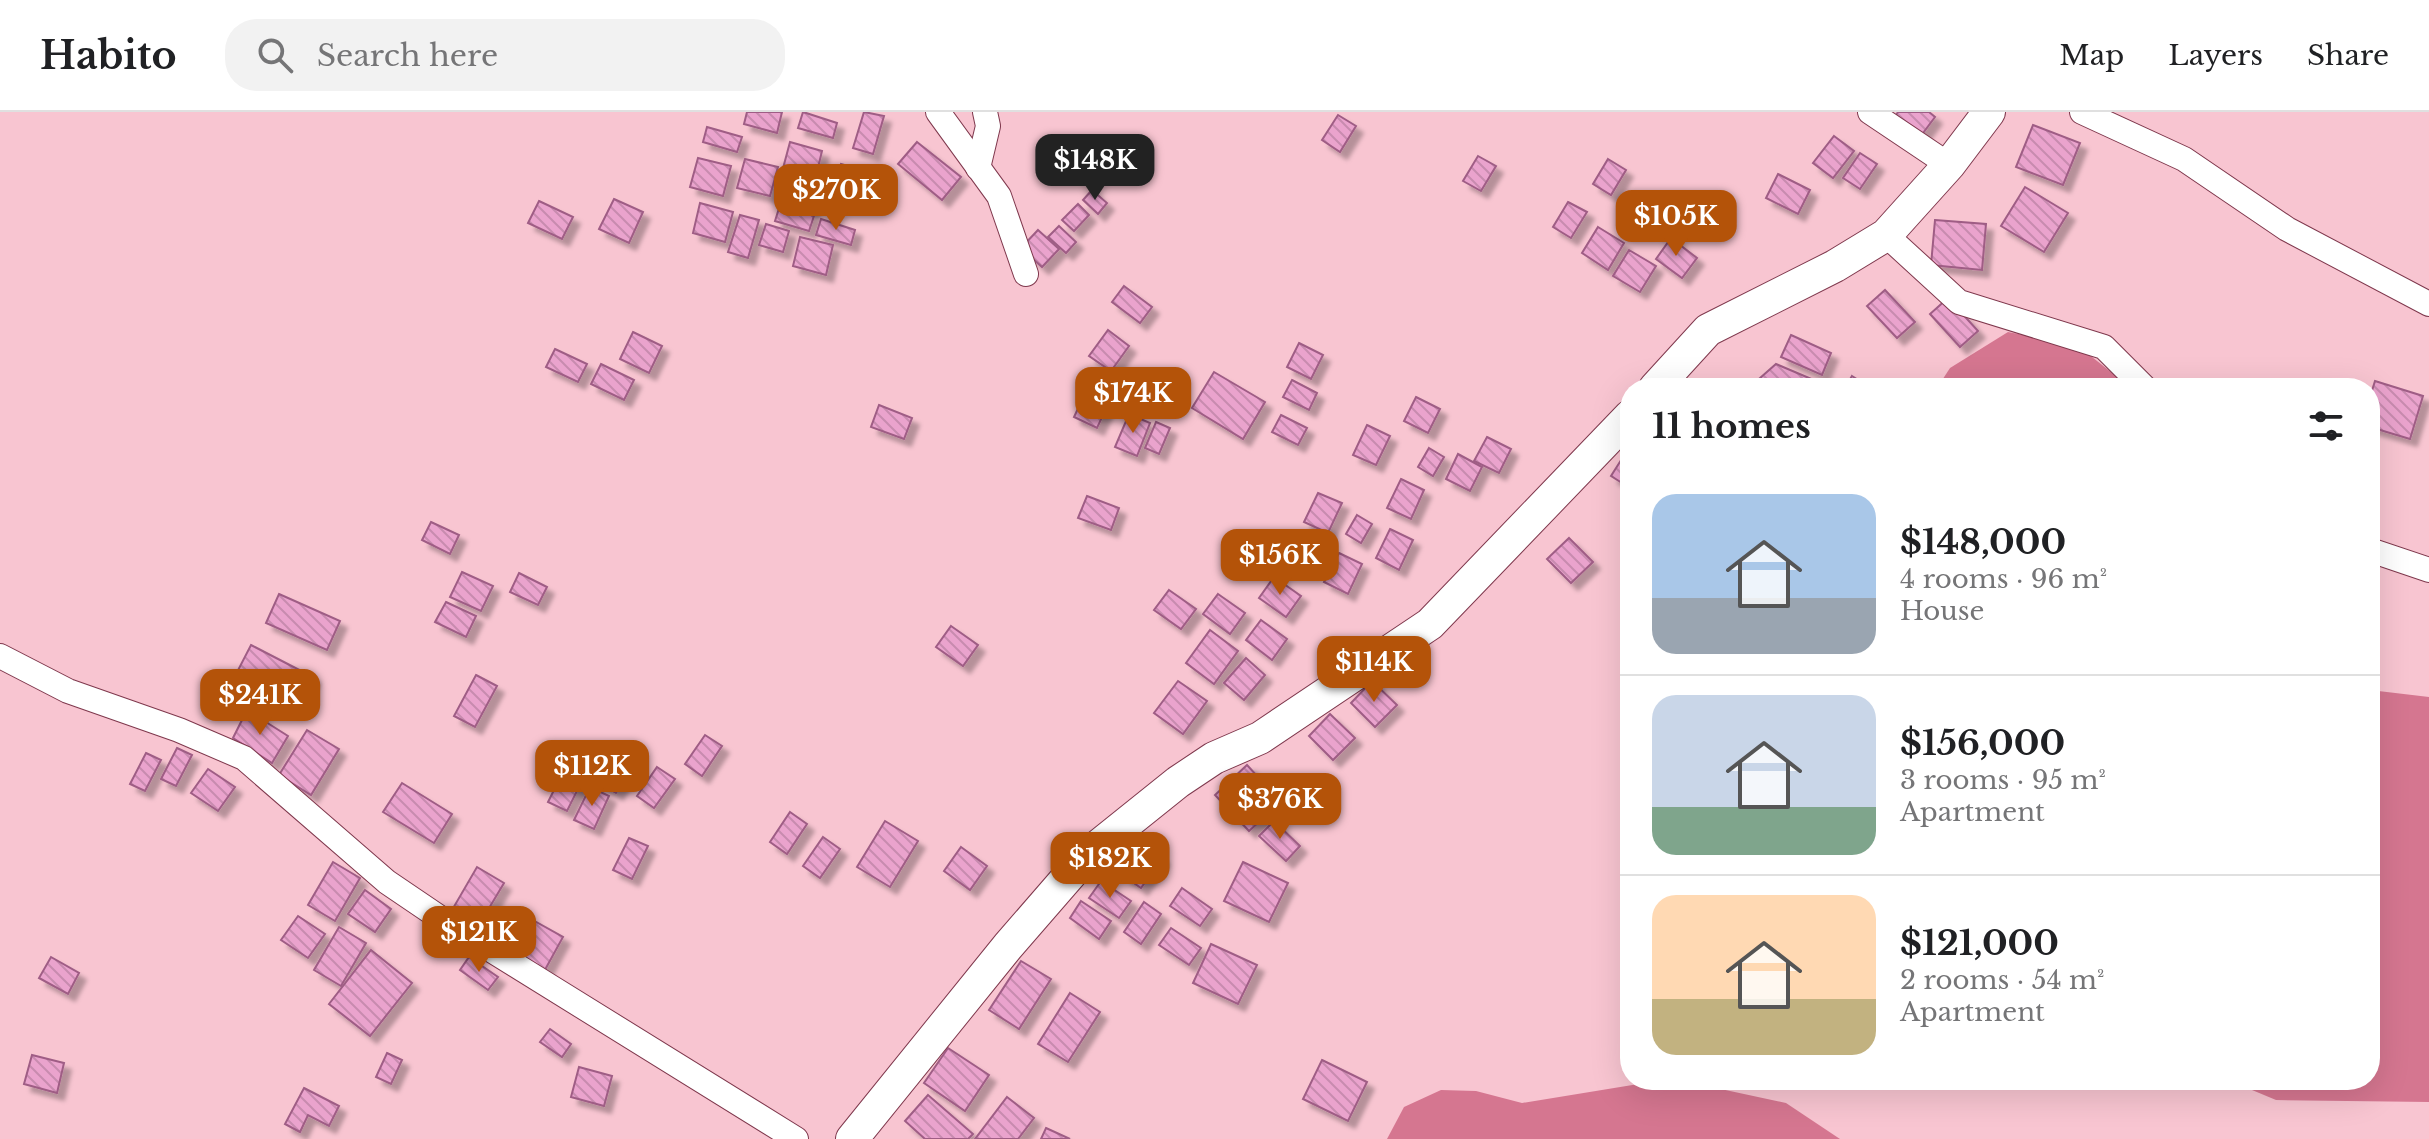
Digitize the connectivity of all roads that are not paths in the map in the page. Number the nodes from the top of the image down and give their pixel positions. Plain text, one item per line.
1 (938, 112) edge
2 (985, 112) edge
3 (1870, 112) edge
4 (1989, 112) edge
5 (2082, 112) edge
6 (1949, 165) junction
7 (978, 168) junction
8 (1886, 235) junction
9 (1026, 274) dead end
10 (2429, 304) edge
11 (1664, 378) edge
12 (2135, 378) edge
13 (1620, 426) edge
14 (2380, 553) edge
15 (2429, 570) edge
16 (0, 656) edge
17 (796, 1139) edge
18 (852, 1139) edge

1 - 7 street
2 - 7 street
3 - 6 street
4 - 6 main road
5 - 10 street
6 - 8 main road
7 - 9 street
8 - 11 main road
8 - 12 street
13 - 18 main road
14 - 15 street
16 - 17 street

